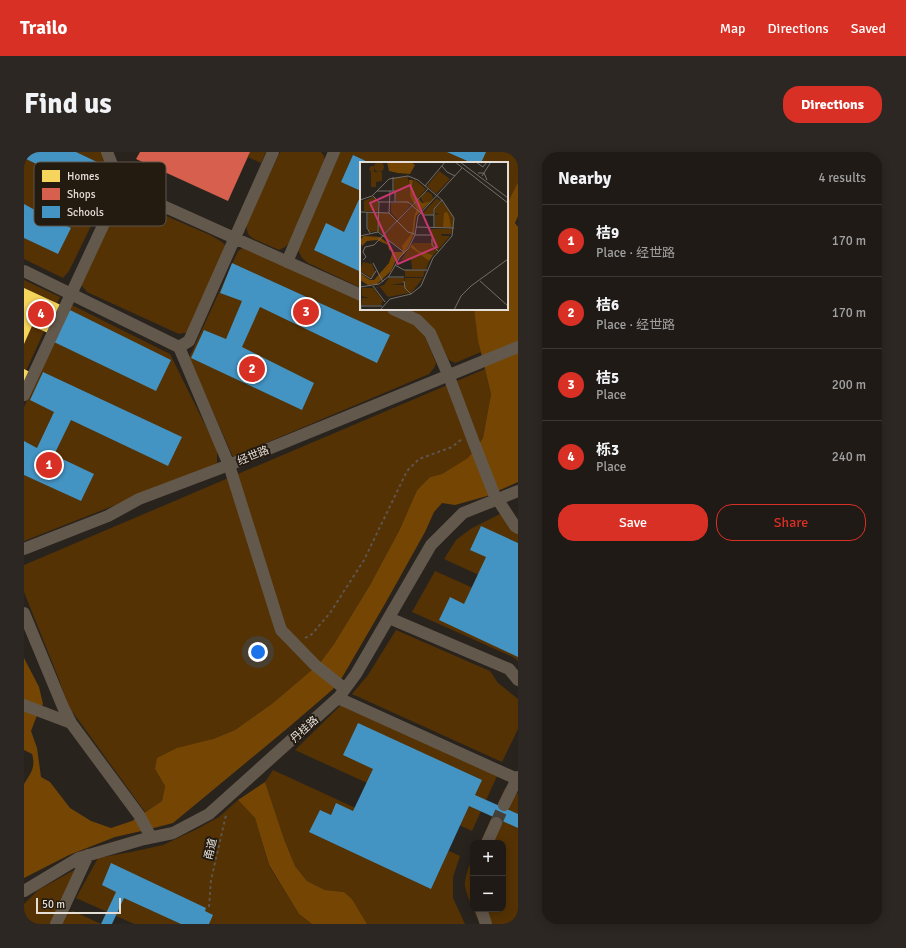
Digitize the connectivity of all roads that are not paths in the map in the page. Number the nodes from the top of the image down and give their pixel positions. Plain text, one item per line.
1 (107, 152) edge
2 (272, 152) edge
3 (334, 152) edge
4 (111, 162) edge
5 (166, 207) edge
6 (103, 226) edge
7 (234, 238) junction
8 (287, 262) junction
9 (24, 271) edge
10 (71, 293) junction
11 (360, 295) edge
12 (395, 310) edge
13 (518, 346) edge
14 (179, 347) junction
15 (448, 374) junction
16 (24, 395) edge
17 (229, 464) junction
18 (518, 490) edge
19 (495, 497) junction
20 (518, 528) edge
21 (24, 549) edge
22 (24, 613) edge
23 (389, 618) junction
24 (518, 680) edge
25 (341, 690) junction
26 (24, 705) edge
27 (71, 723) junction
28 (518, 778) edge
29 (504, 805) tunnel mouth
30 (496, 823) tunnel mouth
31 (151, 836) junction
32 (488, 840) edge
33 (88, 855) junction
34 (24, 891) edge
35 (481, 912) edge
36 (56, 924) edge
37 (486, 924) edge

1 - 4 street
2 - 7 street
3 - 8 street
5 - 7 street
6 - 10 street
7 - 8 street
7 - 14 street
8 - 11 street
9 - 10 street
10 - 14 street
10 - 16 street
12 - 15 street
13 - 15 street, 经世路
14 - 17 street
15 - 17 street, 经世路
15 - 19 street
17 - 21 street, 经世路
17 - 25 street
18 - 19 street, 丹桂路
19 - 20 street
19 - 23 street, 丹桂路
22 - 27 street
23 - 24 street
23 - 25 street, 丹桂路
25 - 28 street
25 - 31 street, 丹桂路
26 - 27 street
27 - 31 street
28 - 29 street
30 - 32 street
31 - 33 street, 丹桂路
33 - 34 street, 丹桂路
33 - 36 street
35 - 37 street

